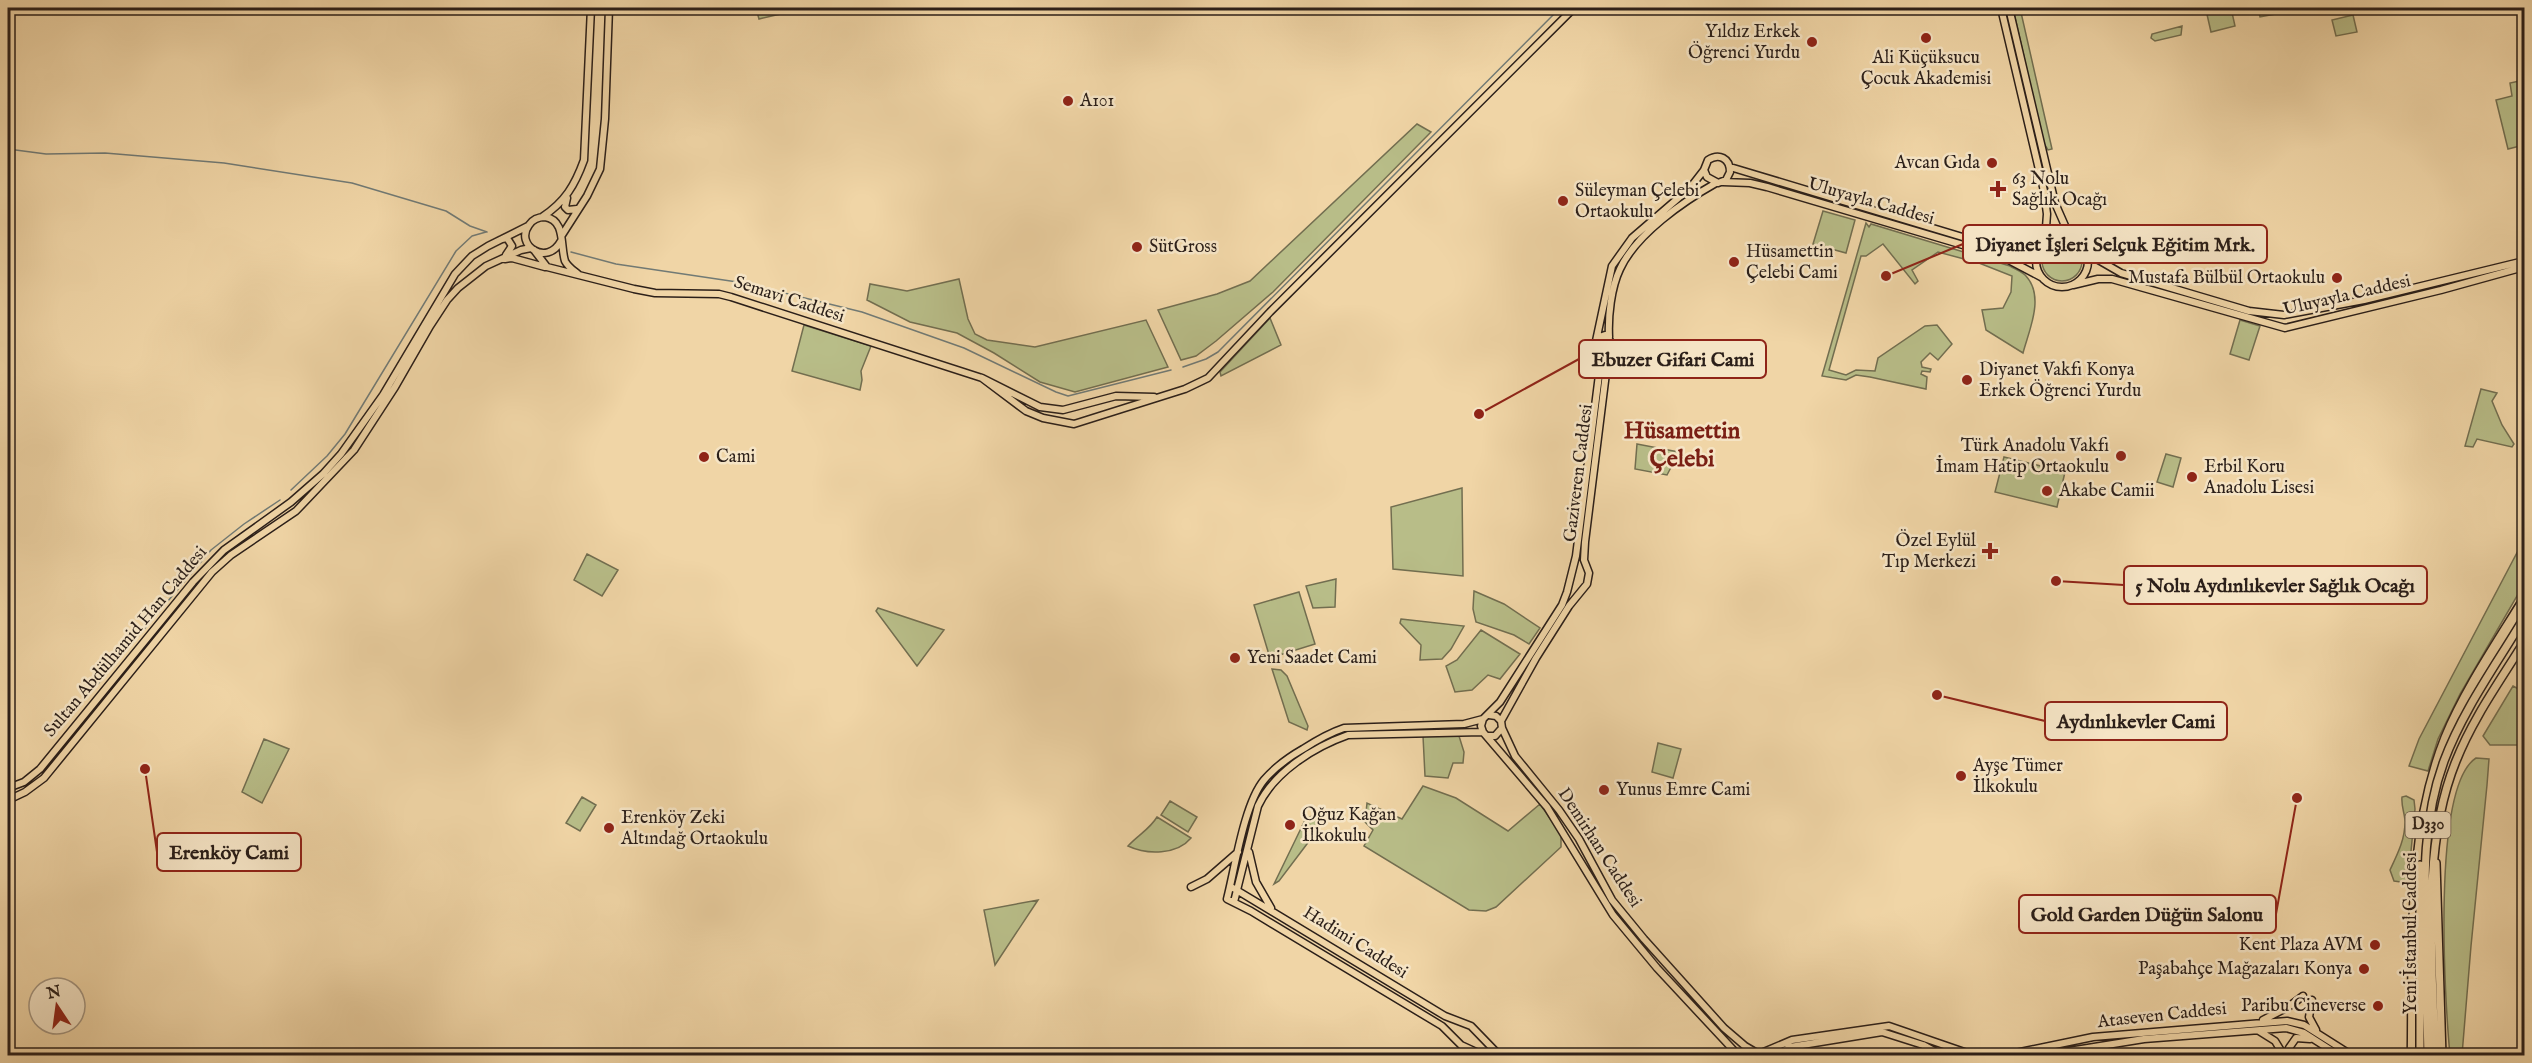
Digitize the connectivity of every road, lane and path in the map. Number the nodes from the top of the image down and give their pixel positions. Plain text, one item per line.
1 (591, 8) edge
2 (609, 8) edge
3 (1574, 8) edge
4 (2001, 8) edge
5 (2009, 8) edge
6 (1730, 167) junction
7 (1704, 170) junction
8 (1720, 182) junction
9 (568, 195) junction
10 (578, 209) junction
11 (542, 217) junction
12 (528, 226) junction
13 (561, 238) junction
14 (501, 239) junction
15 (2076, 239) junction
16 (2044, 243) junction
17 (2085, 248) junction
18 (532, 249) junction
19 (499, 260) junction
20 (2524, 261) edge
21 (547, 267) junction
22 (2524, 267) edge
23 (581, 276) junction
24 (2041, 277) junction
25 (2073, 285) junction
26 (1609, 337) junction
27 (1597, 342) junction
28 (1609, 346) junction
29 (982, 378) junction
30 (1160, 397) junction
31 (2524, 618) edge
32 (2524, 642) edge
33 (1486, 717) junction
34 (1502, 725) junction
35 (1486, 734) junction
36 (8, 788) edge
37 (8, 800) edge
38 (2426, 842) junction
39 (1249, 844) junction
40 (1238, 851) junction
41 (2434, 857) junction
42 (1191, 887) dead end
43 (1233, 888) junction
44 (1274, 911) junction
45 (2303, 996) dead end
46 (2312, 1000) dead end
47 (1464, 1024) junction
48 (2253, 1026) junction
49 (1476, 1031) junction
50 (2318, 1033) junction
51 (1456, 1040) junction
52 (2320, 1042) junction
53 (1464, 1046) junction
54 (2289, 1048) dead end
55 (2442, 1053) edge
56 (1737, 1054) edge
57 (2283, 1054) dead end
58 (1757, 1055) edge
59 (1485, 1056) edge
60 (1500, 1056) edge
61 (1775, 1056) edge
62 (1943, 1056) edge
63 (1976, 1056) edge
64 (2001, 1056) edge
65 (2038, 1056) edge
66 (2340, 1056) edge
67 (2353, 1056) edge
68 (2420, 1056) edge
69 (2428, 1056) edge
70 (2435, 1056) edge

1 - 9 main road
2 - 10 main road
3 - 30 main road, Semavi Caddesi
4 - 16 main road
5 - 15 main road
6 - 7 main road
6 - 8 main road
6 - 16 main road, Uluyayla Caddesi
7 - 8 main road
7 - 27 main road, Gaziveren Caddesi
8 - 24 main road, Uluyayla Caddesi
8 - 26 main road
9 - 10 main road
9 - 11 main road
10 - 13 main road
11 - 12 main road
11 - 13 main road
12 - 14 main road, Sultan Abdülhamid Han Caddesi
12 - 18 main road
13 - 18 main road
13 - 23 main road
14 - 19 main road
14 - 36 main road, Sultan Abdülhamid Han Caddesi
15 - 16 main road
15 - 17 main road
16 - 24 main road
17 - 20 main road, Uluyayla Caddesi
17 - 25 main road
18 - 19 main road, Sultan Abdülhamid Han Caddesi
18 - 21 main road
19 - 21 main road, Semavi Caddesi
19 - 37 main road, Sultan Abdülhamid Han Caddesi
21 - 23 main road, Semavi Caddesi
22 - 25 main road, Uluyayla Caddesi
23 - 29 main road, Semavi Caddesi
24 - 25 main road
26 - 27 main road
26 - 28 main road, Gaziveren Caddesi
27 - 28 main road
27 - 33 main road, Gaziveren Caddesi
28 - 34 main road, Gaziveren Caddesi
29 - 30 main road, Semavi Caddesi
29 - 30 main road, Semavi Caddesi
31 - 38 highway, Yeni İstanbul Caddesi / D330
32 - 41 highway, Yeni İstanbul Caddesi / D330
33 - 34 main road
33 - 35 main road
33 - 40 main road
34 - 35 main road
34 - 58 main road, Demirhan Caddesi
35 - 39 main road
35 - 56 main road, Demirhan Caddesi
38 - 68 highway
38 - 69 highway, Yeni İstanbul Caddesi / D330
39 - 43 main road
39 - 44 main road
40 - 42 main road
40 - 43 main road
41 - 55 highway
41 - 70 highway, Yeni İstanbul Caddesi / D330
43 - 44 main road, Hadimi Caddesi
43 - 51 main road, Hadimi Caddesi
44 - 47 main road, Hadimi Caddesi
45 - 48 main road
46 - 50 main road
47 - 49 main road
47 - 51 main road
48 - 50 main road, Ataseven Caddesi
48 - 52 main road, Ataseven Caddesi
48 - 57 main road
48 - 64 main road, Ataseven Caddesi
48 - 65 main road, Ataseven Caddesi
49 - 53 main road
49 - 60 main road
50 - 67 main road, Ataseven Caddesi
51 - 53 main road
52 - 54 main road
52 - 66 main road, Ataseven Caddesi
53 - 59 main road
58 - 63 main road
61 - 62 main road

